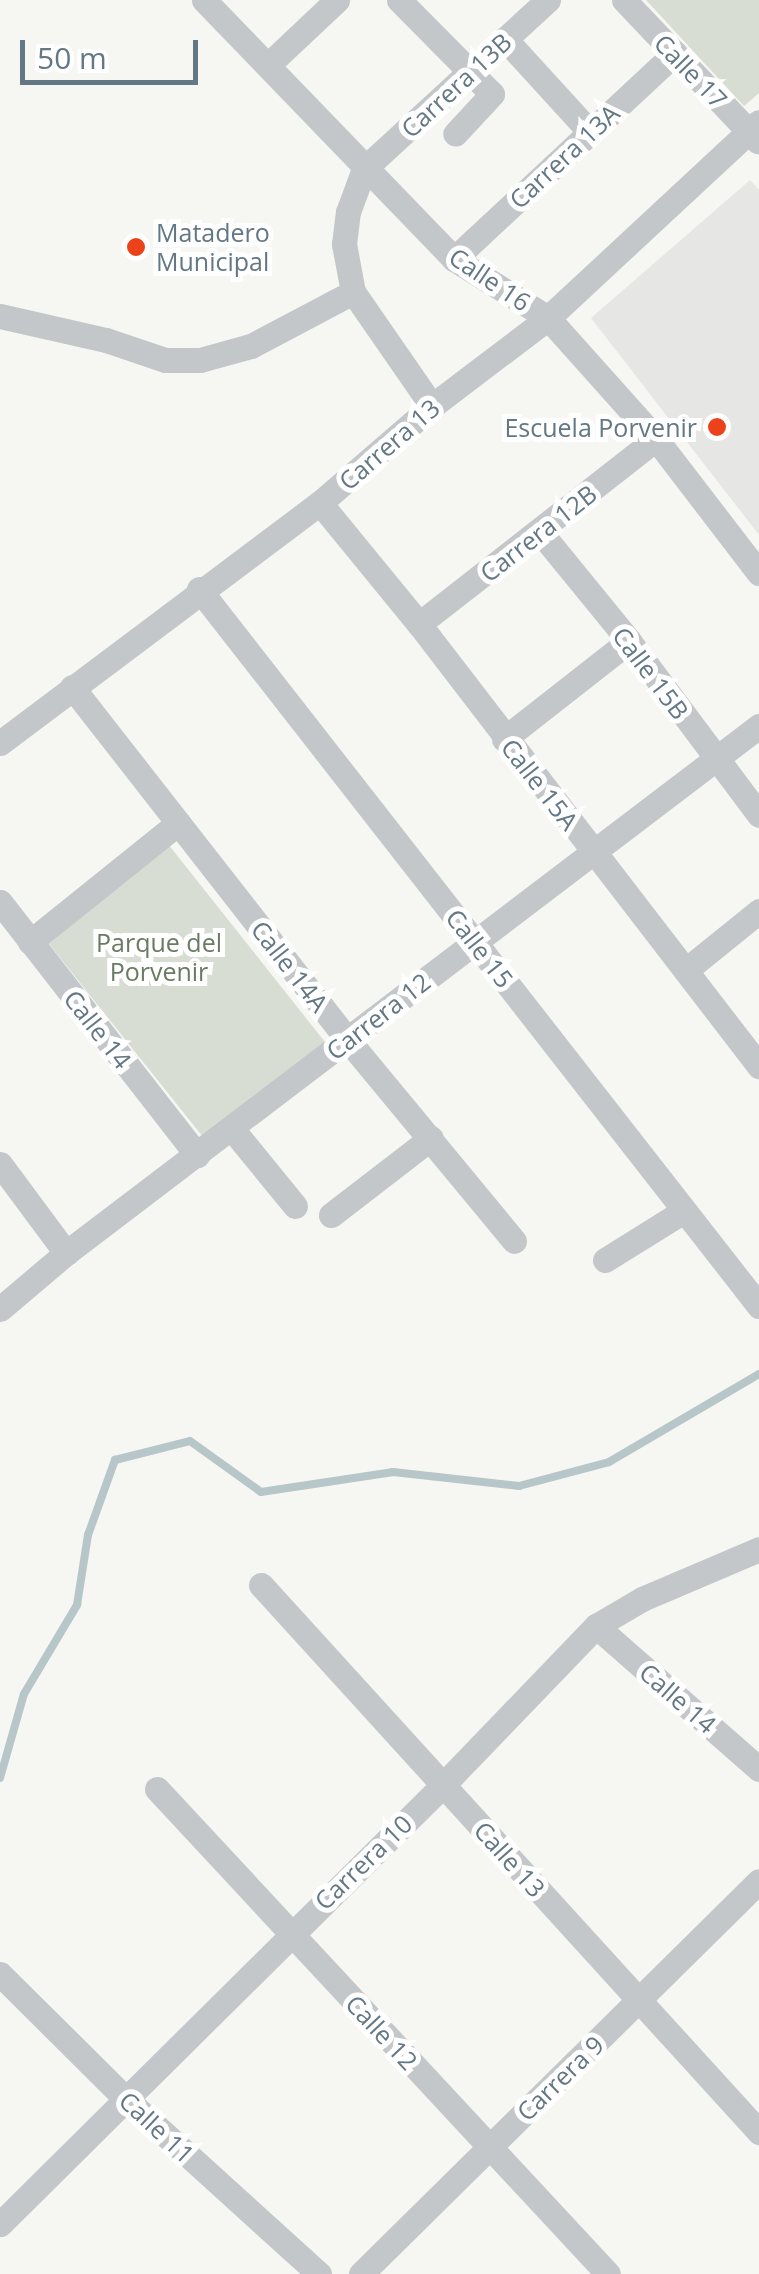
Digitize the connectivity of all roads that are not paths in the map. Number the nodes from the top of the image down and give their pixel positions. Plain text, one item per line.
1 (204, 0) edge
2 (337, 0) edge
3 (399, 0) edge
4 (548, 0) edge
5 (624, 0) edge
6 (505, 39) junction
7 (674, 54) junction
8 (268, 65) junction
9 (470, 72) junction
10 (590, 132) junction
11 (756, 132) edge
12 (455, 134) dead end
13 (364, 170) junction
14 (454, 258) junction
15 (353, 292) junction
16 (0, 316) edge
17 (548, 318) junction
18 (432, 406) junction
19 (656, 440) junction
20 (320, 504) junction
21 (541, 532) junction
22 (759, 574) edge
23 (199, 590) junction
24 (419, 624) junction
25 (629, 640) junction
26 (72, 686) junction
27 (759, 726) edge
28 (504, 739) junction
29 (0, 742) edge
30 (715, 760) junction
31 (759, 816) edge
32 (178, 823) junction
33 (596, 854) junction
34 (0, 902) edge
35 (759, 911) edge
36 (475, 941) junction
37 (30, 942) junction
38 (686, 970) junction
39 (347, 1039) junction
40 (759, 1066) edge
41 (232, 1130) junction
42 (431, 1138) junction
43 (197, 1154) junction
44 (0, 1164) edge
45 (294, 1206) dead end
46 (682, 1212) junction
47 (331, 1215) dead end
48 (514, 1241) dead end
49 (66, 1253) junction
50 (605, 1260) dead end
51 (759, 1306) edge
52 (0, 1310) edge
53 (759, 1548) edge
54 (261, 1585) dead end
55 (596, 1626) junction
56 (759, 1770) edge
57 (443, 1785) junction
58 (156, 1789) dead end
59 (759, 1881) edge
60 (290, 1933) junction
61 (0, 1974) edge
62 (640, 2002) junction
63 (125, 2098) junction
64 (759, 2132) edge
65 (490, 2147) junction
66 (0, 2224) edge
67 (319, 2274) edge
68 (360, 2274) edge
69 (608, 2274) edge

1 - 8 street, Calle 16
2 - 8 street
3 - 9 street
4 - 6 street, Carrera 13B
5 - 7 street, Calle 17
6 - 9 street, Carrera 13B
6 - 10 street
7 - 10 street, Carrera 13A
7 - 11 street, Calle 17
8 - 13 street, Calle 16
9 - 12 street
9 - 13 street, Carrera 13B
10 - 14 street, Carrera 13A
11 - 17 street, Carrera 13
13 - 14 street, Calle 16
13 - 15 street
14 - 17 street, Calle 16
15 - 16 street
15 - 18 street
17 - 18 street, Carrera 13
17 - 19 street, Calle 16
18 - 20 street, Carrera 13
19 - 21 street, Carrera 12B
19 - 22 street, Calle 16
20 - 23 street, Carrera 13
20 - 24 street, Calle 15A
21 - 24 street, Carrera 12B
21 - 25 street, Calle 15B
23 - 26 street, Carrera 13
23 - 36 street, Calle 15
24 - 28 street, Calle 15A
25 - 28 street
25 - 30 street, Calle 15B
26 - 29 street, Carrera 13
26 - 32 street, Calle 14A
27 - 30 street, Carrera 12
28 - 33 street, Calle 15A
30 - 31 street, Calle 15B
30 - 33 street, Carrera 12
32 - 37 street
32 - 39 street, Calle 14A
33 - 36 street, Carrera 12
33 - 38 street, Calle 15A
34 - 37 street, Calle 14
35 - 38 street
36 - 39 street, Carrera 12
36 - 46 street, Calle 15
37 - 43 street, Calle 14
38 - 40 street, Calle 15A
39 - 41 street, Carrera 12
39 - 42 street, Calle 14A
41 - 43 street, Carrera 12
41 - 45 street
42 - 47 street
42 - 48 street, Calle 14A
43 - 49 street, Carrera 12
44 - 49 street
46 - 50 street
46 - 51 street, Calle 15
49 - 52 street, Carrera 12
53 - 55 street, Carrera 10
54 - 57 street, Calle 13
55 - 56 street, Calle 14
55 - 57 street, Carrera 10
57 - 60 street, Carrera 10
57 - 62 street, Calle 13
58 - 60 street, Calle 12
59 - 62 street, Carrera 9
60 - 63 street, Carrera 10
60 - 65 street, Calle 12
61 - 63 street, Calle 11
62 - 64 street, Calle 13
62 - 65 street, Carrera 9
63 - 66 street, Carrera 10
63 - 67 street, Calle 11
65 - 68 street, Carrera 9
65 - 69 street, Calle 12

